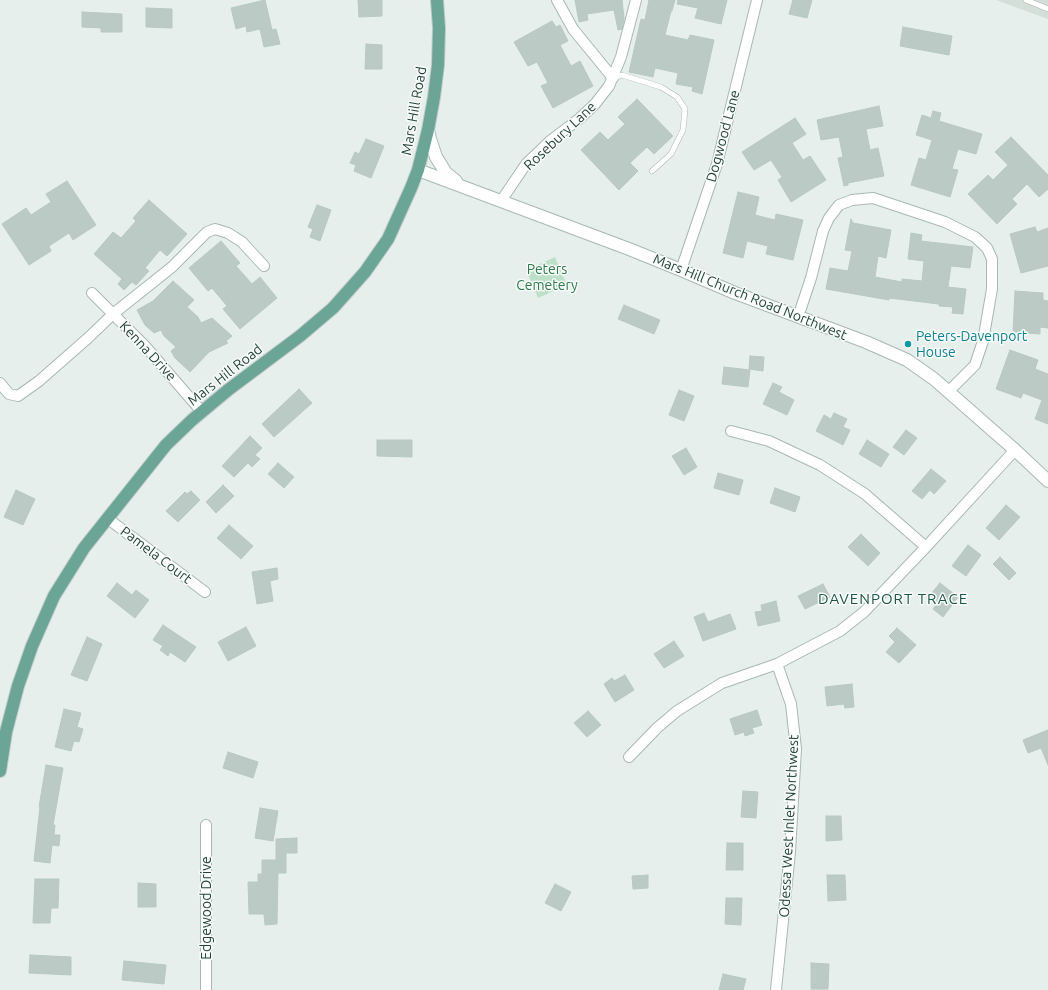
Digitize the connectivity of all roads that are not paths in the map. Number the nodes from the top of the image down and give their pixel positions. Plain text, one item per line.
1 (437, 0) edge
2 (558, 0) edge
3 (636, 0) edge
4 (757, 0) edge
5 (1026, 0) edge
6 (1048, 9) edge
7 (613, 78) junction
8 (428, 130) junction
9 (418, 170) junction
10 (652, 171) dead end
11 (463, 187) junction
12 (501, 201) junction
13 (264, 266) dead end
14 (681, 270) junction
15 (92, 293) dead end
16 (113, 314) junction
17 (798, 316) junction
18 (0, 383) edge
19 (949, 391) junction
20 (202, 412) junction
21 (731, 430) dead end
22 (1015, 450) junction
23 (1048, 481) edge
24 (107, 518) junction
25 (926, 547) junction
26 (205, 592) dead end
27 (777, 664) junction
28 (629, 757) dead end
29 (0, 771) edge
30 (206, 825) dead end
31 (206, 990) edge
32 (776, 990) edge

1 - 8 main road, Mars Hill Road
2 - 7 street
3 - 7 street, Rosebury Lane
4 - 14 street, Dogwood Lane
5 - 6 lane
7 - 10 lane
7 - 12 street, Rosebury Lane
8 - 9 main road, Mars Hill Road
8 - 11 street
9 - 11 street, Mars Hill Church Road Northwest
9 - 20 main road, Mars Hill Road
11 - 12 street, Mars Hill Church Road Northwest
12 - 14 street, Mars Hill Church Road Northwest
13 - 16 street
14 - 17 street, Mars Hill Church Road Northwest
15 - 16 street, Kenna Drive
16 - 18 street
16 - 20 street, Kenna Drive
17 - 19 street, Mars Hill Church Road Northwest
17 - 19 street
19 - 22 street, Mars Hill Church Road Northwest
20 - 24 main road, Mars Hill Road
21 - 25 street
22 - 23 street, Mars Hill Church Road Northwest
22 - 25 street
24 - 26 street, Pamela Court
24 - 29 main road, Mars Hill Road
25 - 27 street
27 - 28 street
27 - 32 street, Odessa West Inlet Northwest
30 - 31 street, Edgewood Drive

